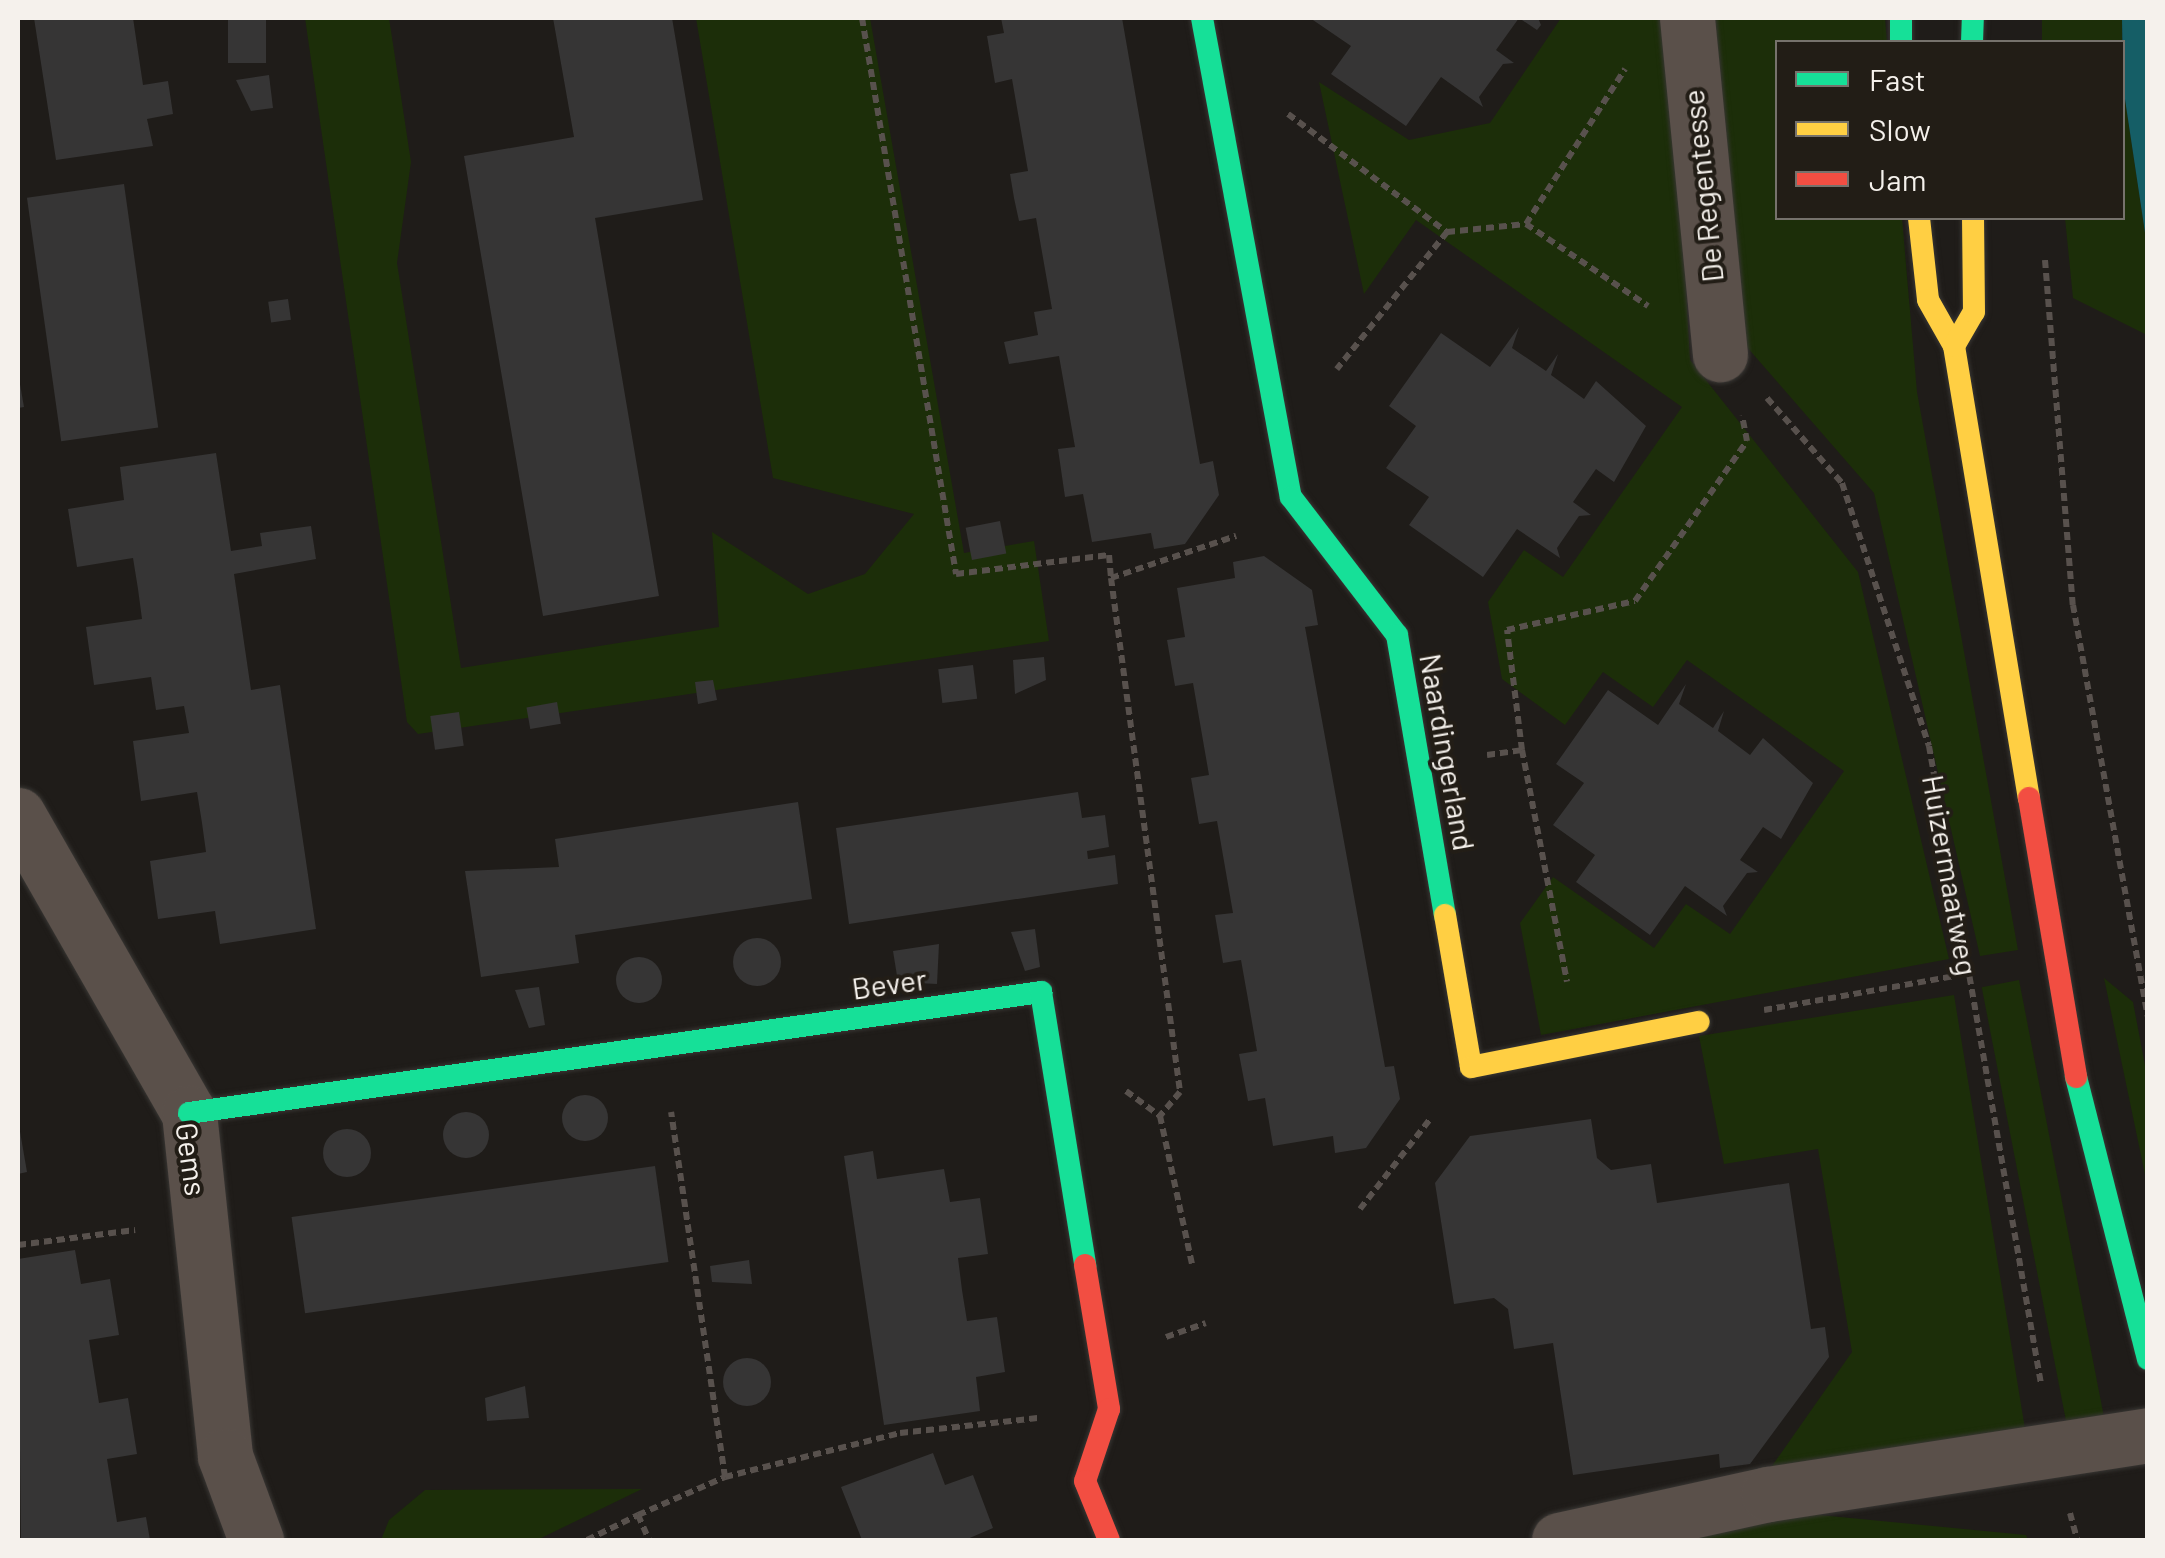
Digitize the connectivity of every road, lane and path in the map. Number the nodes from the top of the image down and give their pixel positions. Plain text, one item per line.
1 (862, 18) edge
2 (1202, 18) edge
3 (1687, 18) edge
4 (1638, 49) dead end
5 (1209, 55) junction
6 (1919, 220) edge
7 (1973, 220) edge
8 (1526, 224) junction
9 (1447, 232) junction
10 (2043, 237) dead end
11 (1954, 346) junction
12 (1726, 356) junction
13 (1280, 440) junction
14 (1292, 497) junction
15 (1112, 578) junction
16 (1522, 750) junction
17 (1421, 765) junction
18 (18, 815) edge
19 (1954, 976) dead end
20 (2148, 1016) edge
21 (1698, 1022) joint
22 (1048, 1034) junction
23 (1579, 1045) junction
24 (662, 1046) junction
25 (1471, 1066) junction
26 (189, 1114) junction
27 (1160, 1116) junction
28 (1360, 1208) dead end
29 (200, 1222) junction
30 (18, 1244) edge
31 (1192, 1264) dead end
32 (2148, 1359) edge
33 (1109, 1409) junction
34 (2148, 1435) edge
35 (2054, 1452) junction
36 (724, 1478) junction
37 (638, 1516) junction
38 (256, 1540) edge
39 (587, 1540) edge
40 (649, 1540) edge
41 (1109, 1540) edge
42 (1559, 1540) edge
43 (2077, 1540) edge

1 - 15 path
2 - 5 street, Naardingerland
3 - 12 street, De Regentesse
4 - 8 path
5 - 9 path
5 - 13 street, Naardingerland
6 - 11 street
7 - 11 street
8 - 9 path
8 - 12 path, Huizermaatweg
9 - 13 path
10 - 20 path
11 - 32 street
12 - 16 path
12 - 35 path, Huizermaatweg
13 - 14 street, Naardingerland
14 - 15 path
14 - 17 street, Naardingerland
15 - 27 path
16 - 17 path
16 - 23 path
17 - 25 street, Naardingerland
18 - 26 street, Gems
19 - 21 path
21 - 23 street
22 - 24 street, Bever
22 - 27 path
22 - 33 street, Bever
23 - 25 street
24 - 26 street, Bever
24 - 36 path
25 - 28 path
26 - 29 street, Gems
27 - 31 path
29 - 30 path
29 - 38 street, Gems
33 - 36 path
33 - 41 street, Bever
34 - 35 street
35 - 42 street
35 - 43 path, Huizermaatweg
36 - 37 path
37 - 39 path
37 - 40 path

